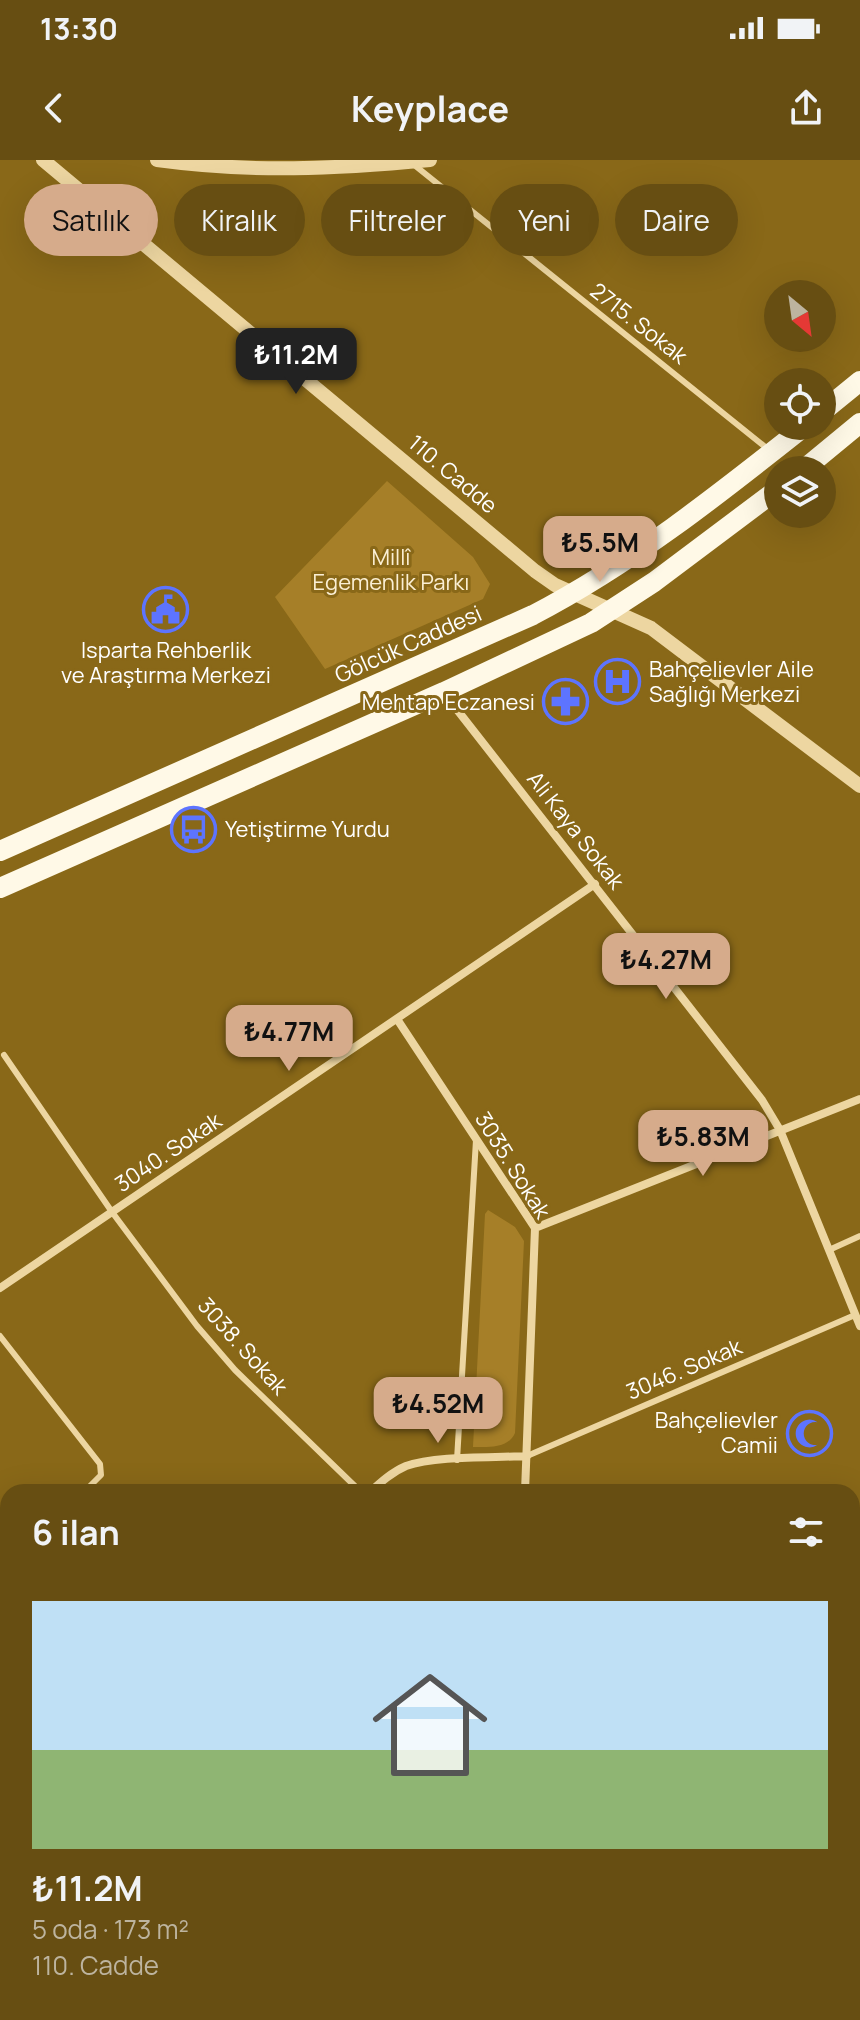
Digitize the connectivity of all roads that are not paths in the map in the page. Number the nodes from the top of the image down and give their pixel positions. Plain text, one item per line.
1 (43, 160) edge
2 (157, 160) edge
3 (430, 160) edge
4 (410, 162) edge
5 (257, 165) edge
6 (860, 381) edge
7 (836, 401) edge
8 (860, 423) edge
9 (787, 440) edge
10 (772, 452) junction
11 (820, 456) edge
12 (764, 499) edge
13 (574, 594) junction
14 (613, 610) junction
15 (444, 692) junction
16 (860, 786) edge
17 (0, 851) edge
18 (595, 884) junction
19 (0, 888) edge
20 (397, 1019) junction
21 (4, 1055) dead end
22 (860, 1099) edge
23 (780, 1130) junction
24 (476, 1138) junction
25 (112, 1212) junction
26 (535, 1228) junction
27 (860, 1236) edge
28 (829, 1250) junction
29 (0, 1288) edge
30 (855, 1315) junction
31 (860, 1326) edge
32 (0, 1336) edge
33 (527, 1456) junction
34 (457, 1460) junction
35 (92, 1484) edge
36 (353, 1484) edge
37 (379, 1484) edge
38 (525, 1484) edge

1 - 13 street, 110. Cadde
2 - 5 street
3 - 4 street
4 - 5 street
4 - 10 lane, 2715. Sokak
6 - 7 main road
8 - 11 main road
9 - 10 main road, Gölcük Caddesi
10 - 13 main road, Gölcük Caddesi
12 - 14 main road
13 - 14 street, 110. Cadde
13 - 17 main road, Gölcük Caddesi
14 - 15 main road
14 - 16 street, 110. Cadde
15 - 18 street, Ali Kaya Sokak
15 - 19 main road
18 - 20 street, 3040. Sokak
18 - 23 street, Ali Kaya Sokak
20 - 24 street, 3035. Sokak
20 - 25 street, 3040. Sokak
21 - 25 lane, 3038. Sokak
22 - 23 street
23 - 26 street
23 - 28 street, Ali Kaya Sokak
24 - 26 street, 3035. Sokak
24 - 34 lane
25 - 29 street, 3040. Sokak
25 - 36 lane, 3038. Sokak
26 - 33 street, 3035. Sokak
27 - 28 lane
28 - 30 street, Ali Kaya Sokak
30 - 31 street, Ali Kaya Sokak
30 - 33 lane, 3046. Sokak
32 - 35 lane
33 - 34 street
33 - 38 street, 3035. Sokak
34 - 37 street

